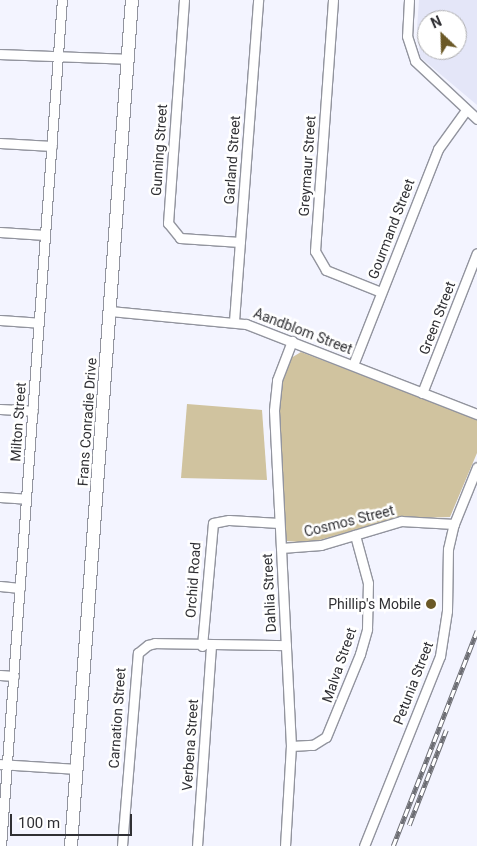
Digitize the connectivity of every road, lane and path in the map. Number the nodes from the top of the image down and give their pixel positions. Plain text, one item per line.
1 (62, 0) edge
2 (132, 0) edge
3 (184, 0) edge
4 (258, 0) edge
5 (333, 0) edge
6 (410, 0) edge
7 (0, 54) edge
8 (58, 57) junction
9 (128, 59) junction
10 (466, 110) junction
11 (477, 119) edge
12 (0, 143) edge
13 (52, 146) junction
14 (0, 232) edge
15 (46, 235) junction
16 (240, 242) junction
17 (477, 253) edge
18 (381, 292) junction
19 (110, 311) junction
20 (0, 320) edge
21 (234, 321) junction
22 (39, 323) junction
23 (292, 341) junction
24 (353, 365) junction
25 (422, 393) junction
26 (0, 409) edge
27 (33, 411) junction
28 (477, 414) edge
29 (477, 467) edge
30 (0, 497) edge
31 (26, 499) junction
32 (280, 523) junction
33 (454, 524) junction
34 (355, 535) junction
35 (281, 548) junction
36 (0, 586) edge
37 (20, 588) junction
38 (286, 645) junction
39 (207, 646) junction
40 (0, 675) edge
41 (14, 676) junction
42 (291, 746) junction
43 (4, 764) edge
44 (77, 769) junction
45 (1, 846) edge
46 (71, 846) edge
47 (122, 846) edge
48 (197, 846) edge
49 (285, 846) edge
50 (364, 846) edge

1 - 8 street, Milton Street
2 - 9 street, Frans Conradie Drive
3 - 16 street, Gunning Street
4 - 16 street, Garland Street
5 - 18 street, Greymaur Street
6 - 10 street
7 - 8 street
8 - 9 street
8 - 13 street, Milton Street
9 - 19 street, Frans Conradie Drive
10 - 11 street
10 - 18 street, Gourmand Street
12 - 13 street
13 - 15 street, Milton Street
14 - 15 street
15 - 22 street, Milton Street
16 - 21 street, Garland Street
17 - 25 street, Green Street
18 - 24 street, Gourmand Street
19 - 21 street, Aandblom Street
19 - 44 street, Frans Conradie Drive
20 - 22 street
21 - 23 street, Aandblom Street
22 - 27 street, Milton Street
23 - 24 street, Aandblom Street
23 - 32 street, Dahlia Street
24 - 25 street, Aandblom Street
25 - 28 street, Aandblom Street
26 - 27 street
27 - 31 street, Milton Street
29 - 33 street, Petunia Street
30 - 31 street
31 - 37 street, Milton Street
32 - 35 street, Dahlia Street
32 - 39 street, Orchid Road
33 - 34 street, Cosmos Street
33 - 50 street, Petunia Street
34 - 35 street, Cosmos Street
34 - 42 street, Malva Street
35 - 38 street, Dahlia Street
36 - 37 street
37 - 41 street, Milton Street
38 - 39 street, Carnation Street
38 - 42 street, Dahlia Street
39 - 47 street, Carnation Street
39 - 48 street, Verbena Street
40 - 41 street
41 - 43 street, Milton Street
42 - 49 street, Dahlia Street
43 - 44 street
43 - 45 street, Milton Street
44 - 46 street, Frans Conradie Drive

